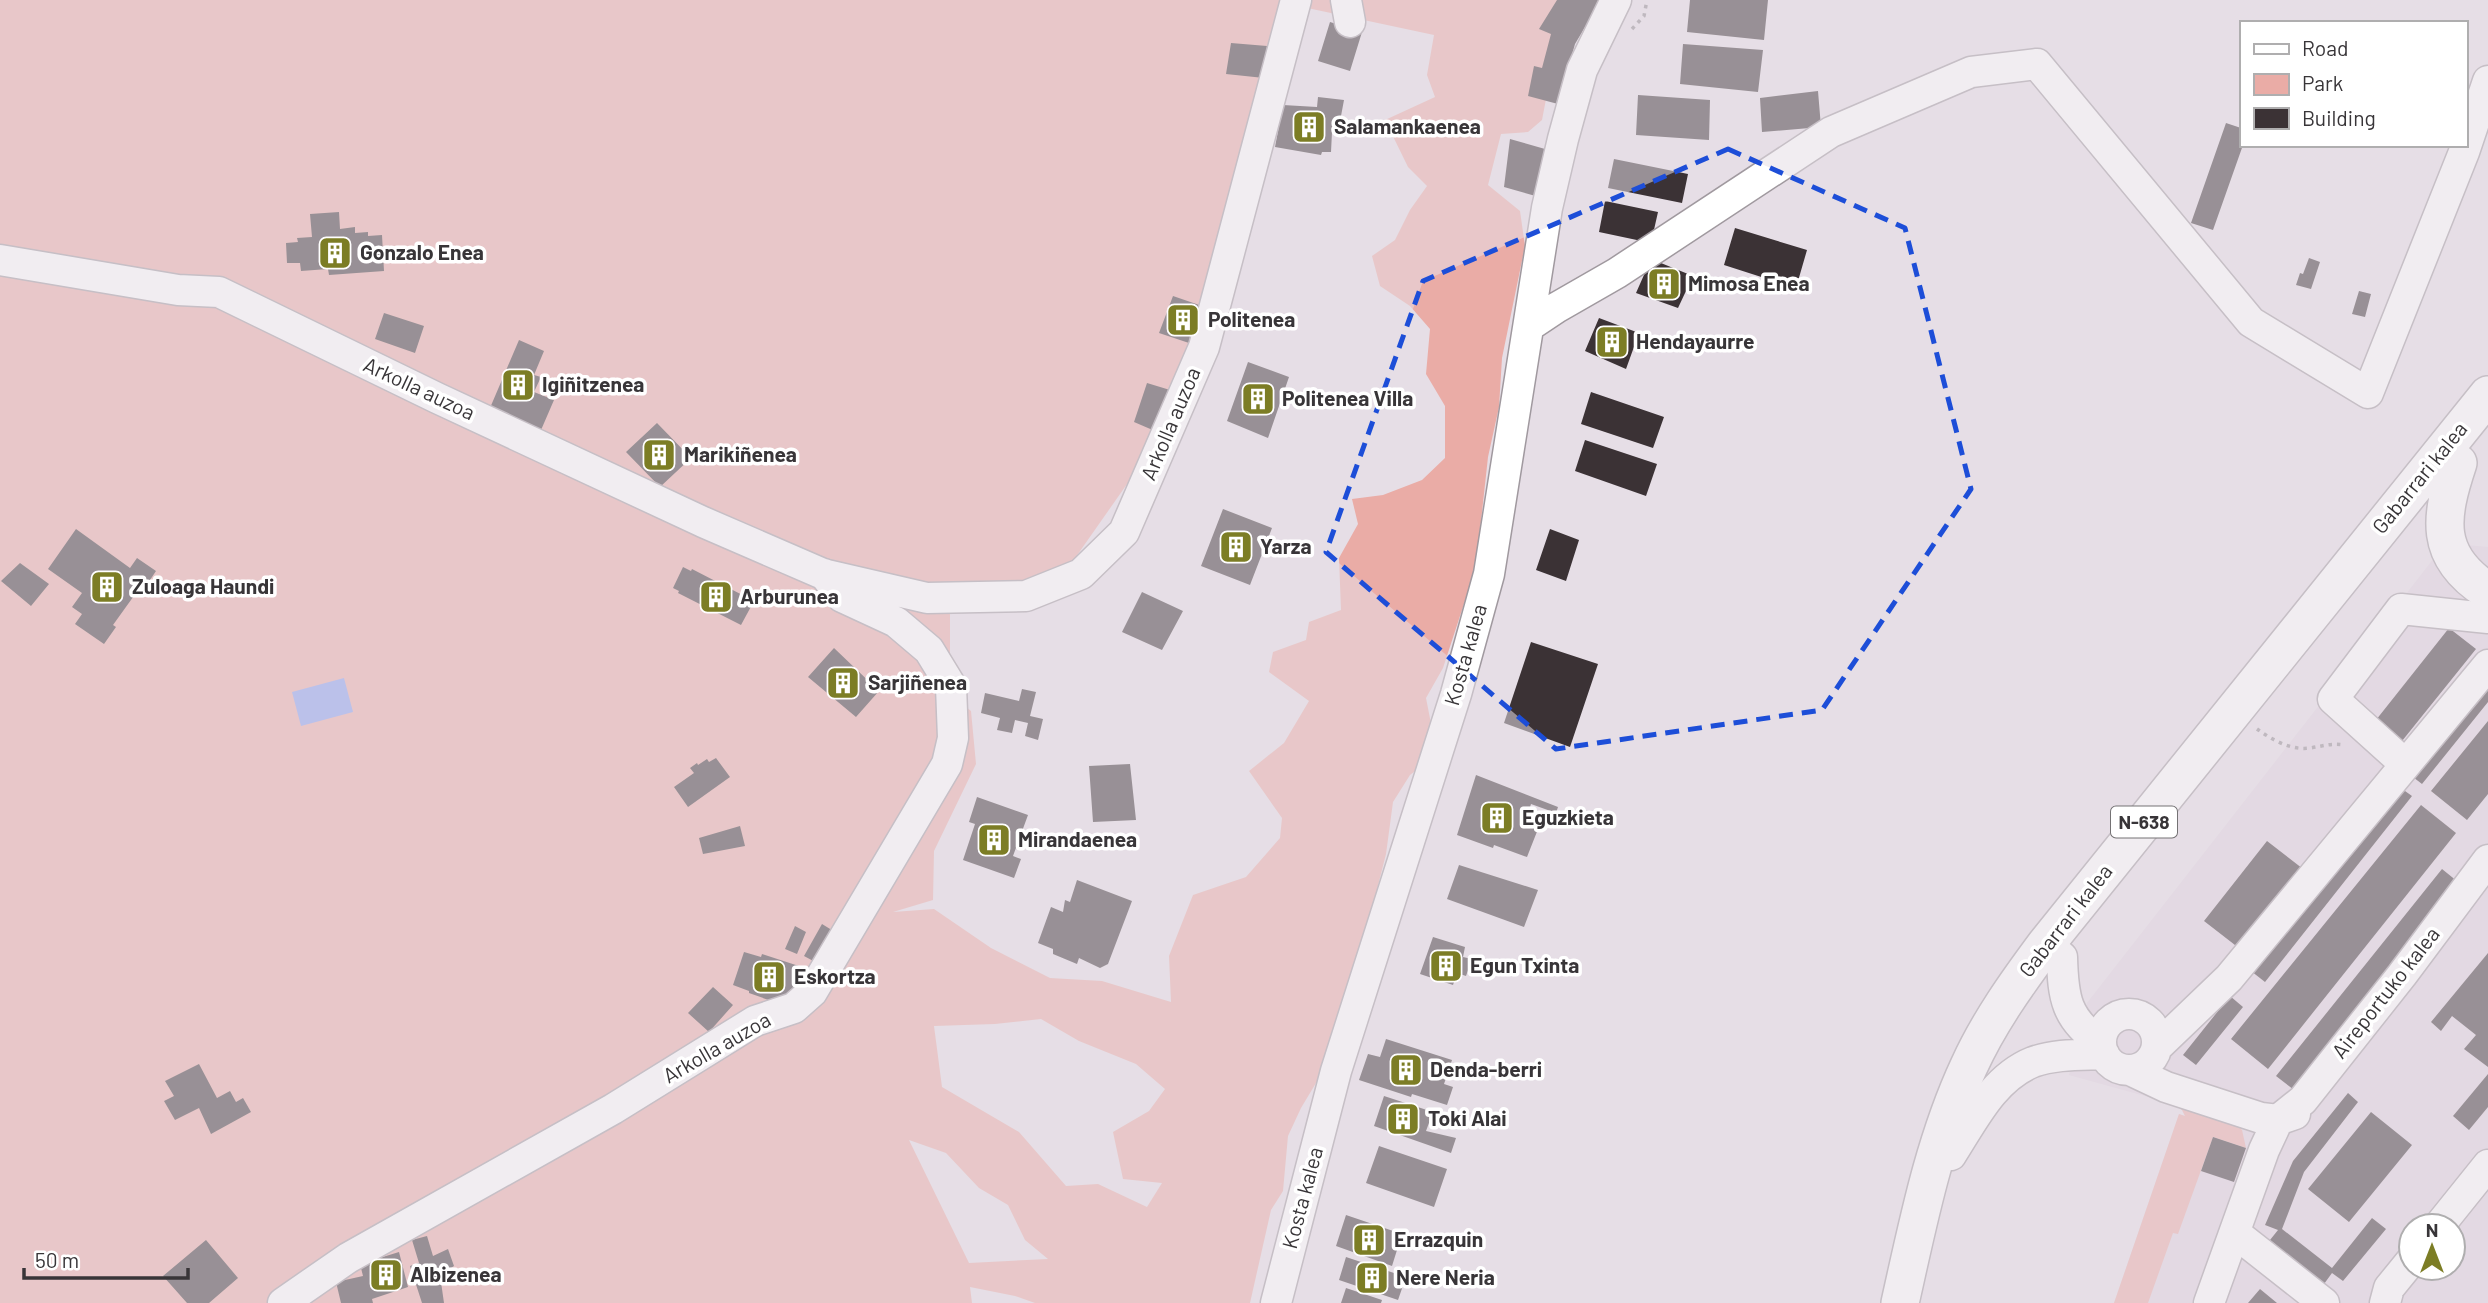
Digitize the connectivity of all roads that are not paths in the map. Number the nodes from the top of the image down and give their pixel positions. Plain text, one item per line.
1 (1296, 0) edge
2 (1616, 0) edge
3 (2488, 81) edge
4 (2467, 143) edge
5 (2466, 147) edge
6 (0, 260) edge
7 (1529, 326) junction
8 (2488, 395) edge
9 (2488, 419) edge
10 (2458, 463) junction
11 (823, 574) junction
12 (2488, 591) edge
13 (2488, 618) edge
14 (2488, 665) edge
15 (2405, 764) junction
16 (2123, 849) junction
17 (2488, 860) edge
18 (2488, 895) edge
19 (2062, 957) junction
20 (2157, 1047) junction
21 (2102, 1048) junction
22 (2130, 1070) junction
23 (2278, 1120) junction
24 (1951, 1156) junction
25 (2488, 1165) edge
26 (2450, 1212) edge
27 (2235, 1233) junction
28 (2397, 1278) edge
29 (283, 1303) edge
30 (1276, 1303) edge
31 (1900, 1303) edge
32 (2209, 1303) edge
33 (2324, 1303) edge
34 (2385, 1303) edge

1 - 11 street, Arkolla auzoa
2 - 7 street, Kosta kalea
3 - 4 street
5 - 7 street
6 - 11 street, Arkolla auzoa
7 - 30 street, Kosta kalea
8 - 16 main road, Gabarrari kalea / N-638
9 - 10 main road, Gabarrari kalea / N-638
10 - 12 main road
10 - 19 main road, Gabarrari kalea / N-638
11 - 29 street, Arkolla auzoa
13 - 15 street
14 - 15 street
15 - 20 street
16 - 19 main road
16 - 31 main road, Gabarrari kalea / N-638
17 - 23 street, Aireportuko kalea
18 - 23 street, Aireportuko kalea
19 - 21 street
19 - 24 main road, Gabarrari kalea / N-638
20 - 21 street
20 - 22 street
21 - 22 street
21 - 24 street, Gabarrari kalea
22 - 23 street
23 - 27 street
24 - 31 main road, Gabarrari kalea / N-638
25 - 26 street
27 - 32 street
27 - 33 street
28 - 34 street

